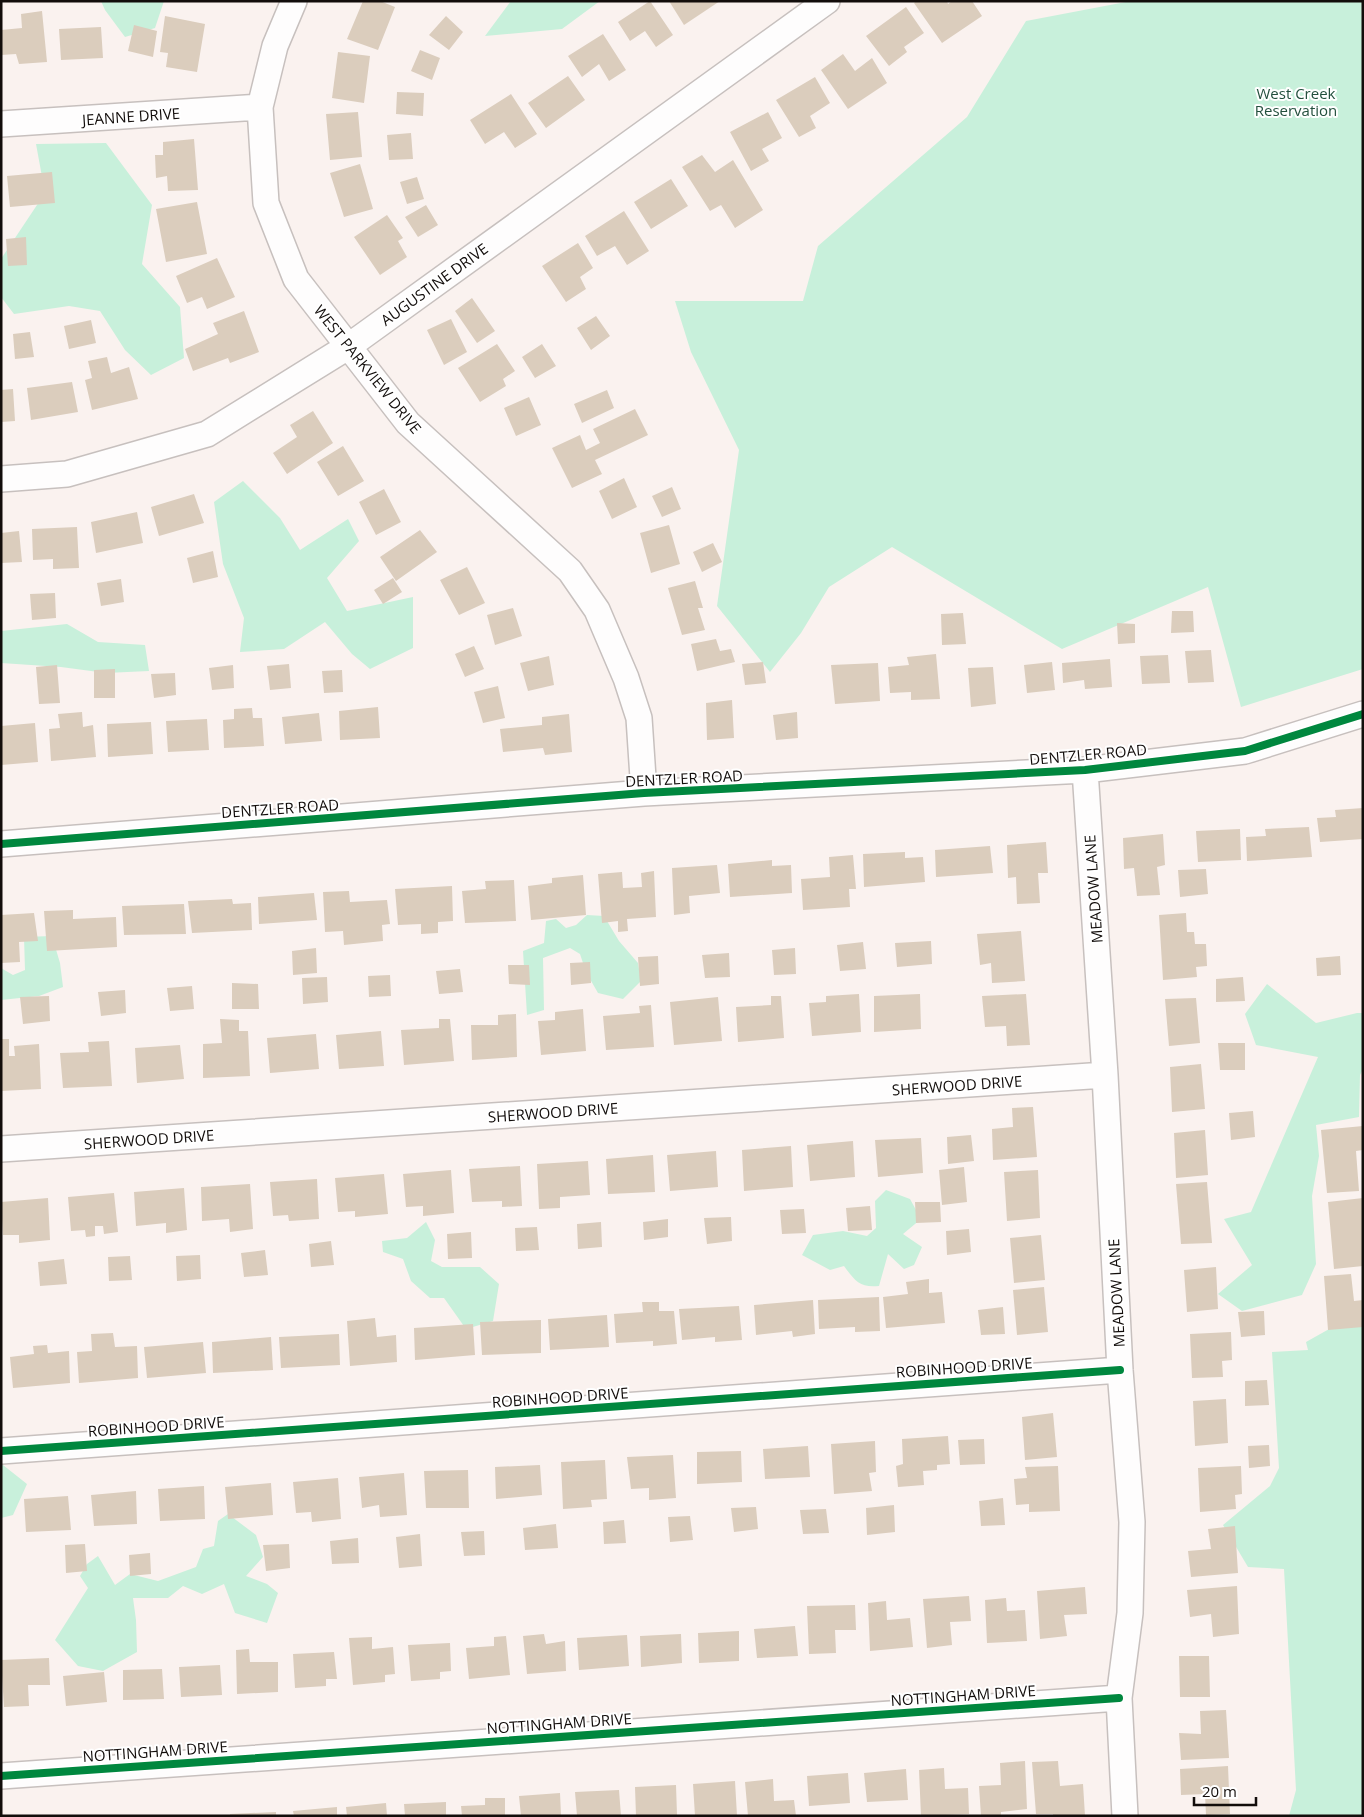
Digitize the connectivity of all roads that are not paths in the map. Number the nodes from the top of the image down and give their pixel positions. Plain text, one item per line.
1 (294, 1) edge
2 (827, 1) edge
3 (260, 107) junction
4 (1, 124) edge
5 (349, 346) junction
6 (1, 478) edge
7 (1363, 714) edge
8 (1086, 770) junction
9 (644, 794) junction
10 (1, 844) edge
11 (1105, 1075) junction
12 (1, 1149) edge
13 (1120, 1370) junction
14 (1, 1451) edge
15 (1119, 1698) junction
16 (1, 1776) edge
17 (1126, 1816) edge

1 - 3 street, WEST PARKVIEW DRIVE
2 - 5 street, AUGUSTINE DRIVE
3 - 4 street, JEANNE DRIVE
3 - 5 street, WEST PARKVIEW DRIVE
5 - 6 street, AUGUSTINE DRIVE
5 - 9 street, WEST PARKVIEW DRIVE
7 - 8 street, DENTZLER ROAD
8 - 9 street, DENTZLER ROAD
8 - 11 street, MEADOW LANE
9 - 10 street, DENTZLER ROAD
11 - 12 street, SHERWOOD DRIVE
11 - 13 street, MEADOW LANE
13 - 14 street, ROBINHOOD DRIVE
13 - 15 street, MEADOW LANE
15 - 16 street, NOTTINGHAM DRIVE
15 - 17 street, MEADOW LANE

